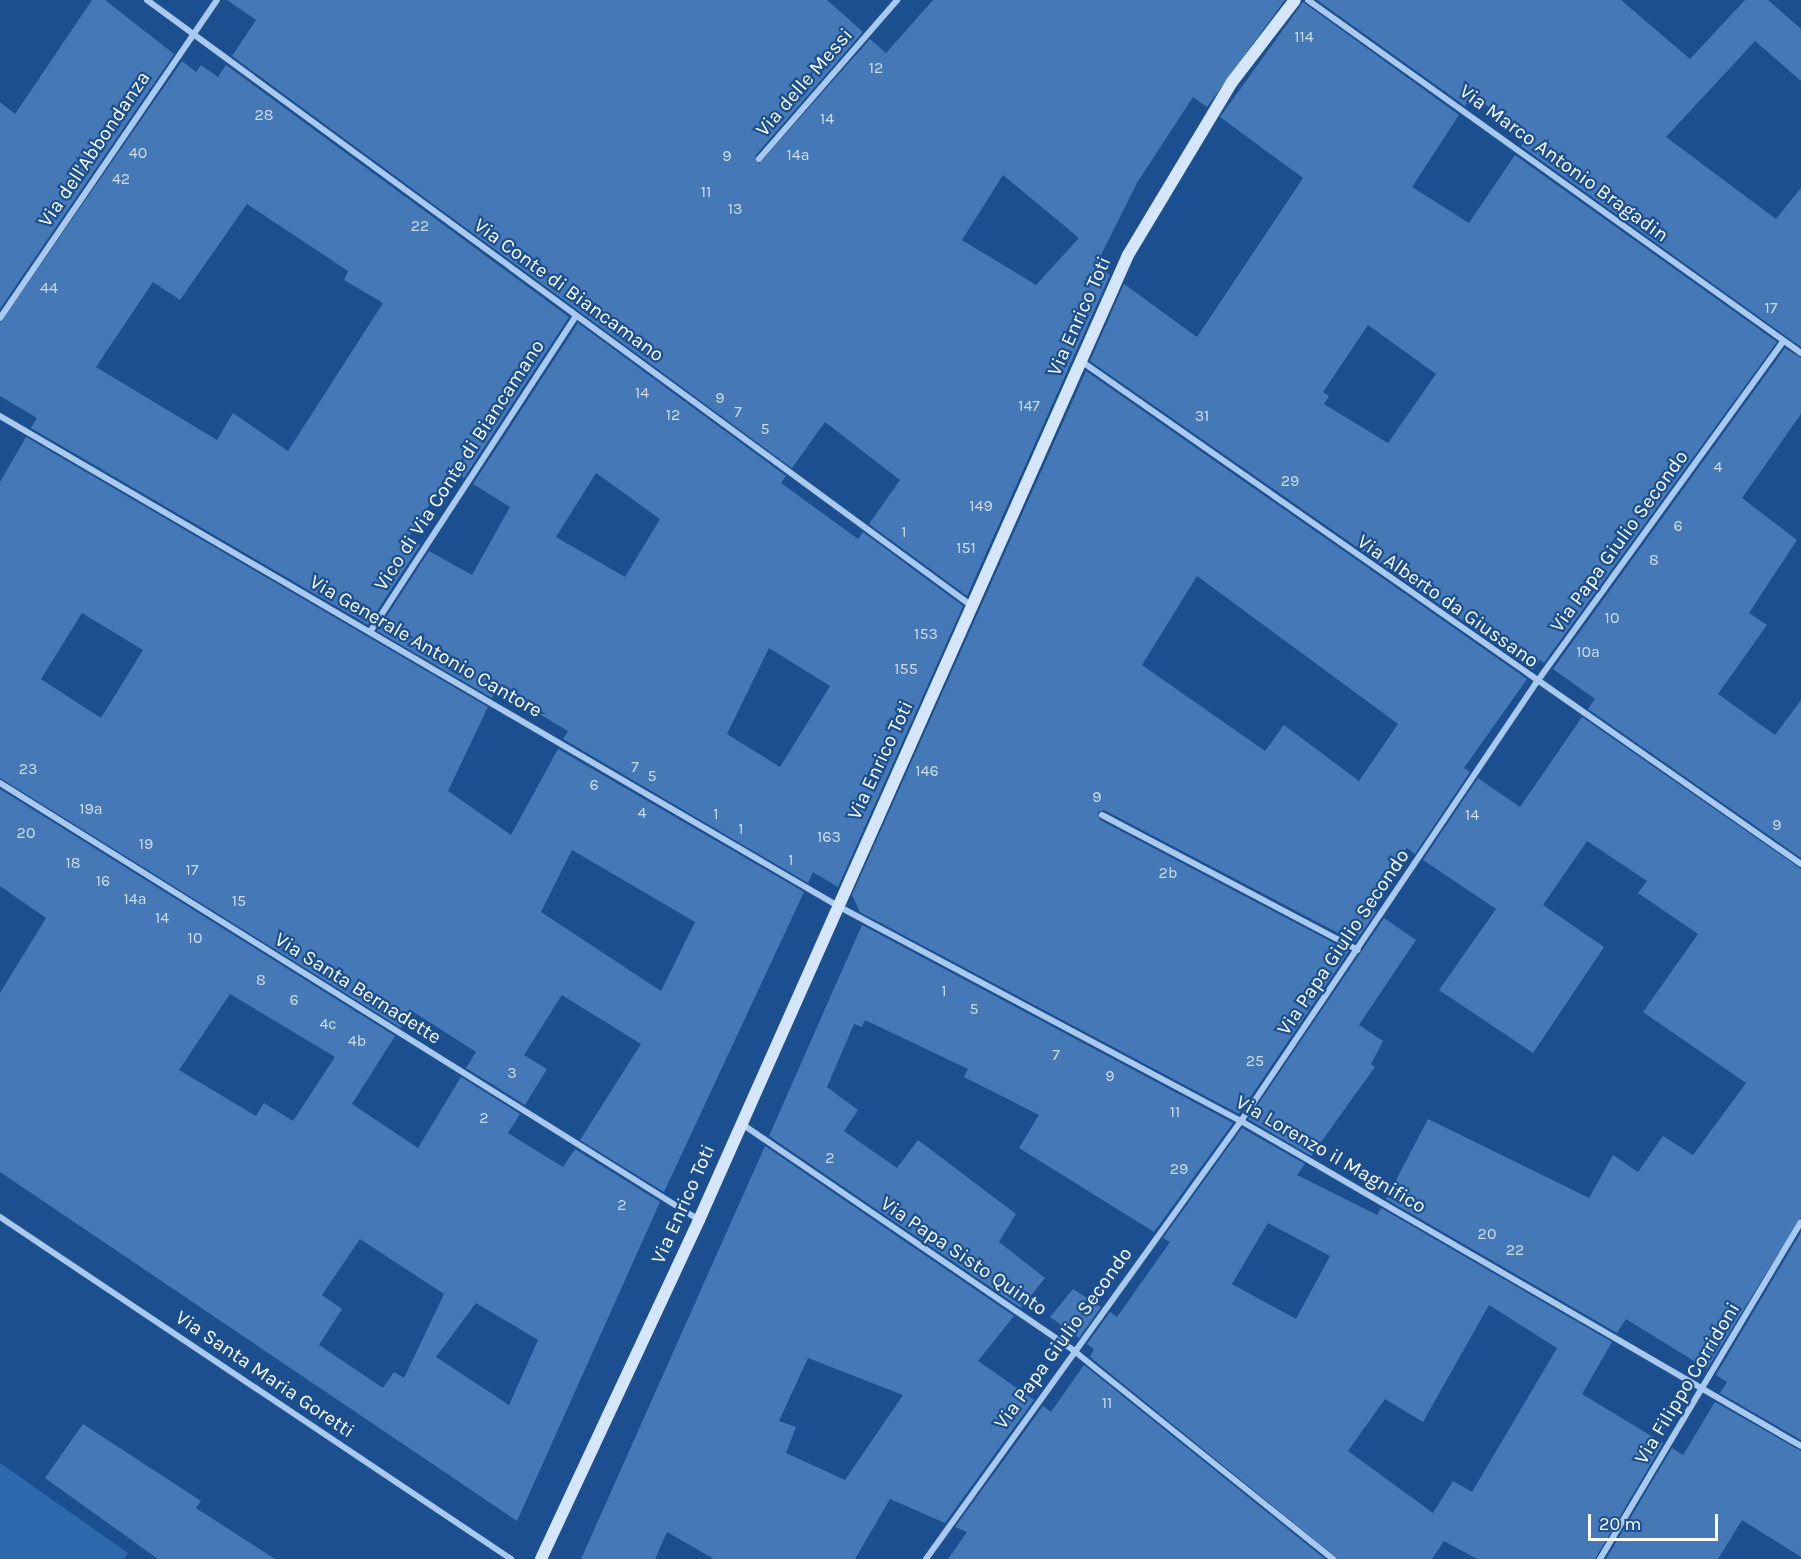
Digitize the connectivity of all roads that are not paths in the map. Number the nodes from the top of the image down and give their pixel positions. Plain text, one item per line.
1 (147, 0) edge
2 (217, 0) edge
3 (897, 0) edge
4 (1295, 0) edge
5 (1308, 0) edge
6 (191, 34) junction
7 (759, 159) dead end
8 (576, 316) junction
9 (0, 318) edge
10 (1784, 341) junction
11 (1801, 353) edge
12 (1080, 360) junction
13 (0, 416) edge
14 (972, 606) junction
15 (369, 632) junction
16 (1536, 684) junction
17 (0, 783) edge
18 (1102, 815) dead end
19 (1801, 864) edge
20 (836, 905) junction
21 (1358, 950) junction
22 (1241, 1121) junction
23 (740, 1123) junction
24 (0, 1217) edge
25 (699, 1220) junction
26 (1801, 1222) edge
27 (1073, 1350) junction
28 (1705, 1386) junction
29 (1801, 1446) edge
30 (511, 1559) edge
31 (541, 1559) edge
32 (926, 1559) edge
33 (1333, 1559) edge
34 (1600, 1559) edge

1 - 6 street, Via Conte di Biancamano
2 - 6 street, Via dell'Abbondanza
3 - 7 street, Via delle Messi
4 - 12 street, Via Enrico Toti
5 - 10 street, Via Marco Antonio Bragadin
6 - 8 street, Via Conte di Biancamano
6 - 9 street, Via dell'Abbondanza
8 - 14 street, Via Conte di Biancamano
8 - 15 street, Vico di Via Conte di Biancamano
10 - 11 street, Via Marco Antonio Bragadin
10 - 16 street, Via Papa Giulio Secondo
12 - 14 street, Via Enrico Toti
12 - 16 street, Via Alberto da Giussano
13 - 15 street, Via Generale Antonio Cantore
14 - 20 street, Via Enrico Toti
15 - 20 street, Via Generale Antonio Cantore
16 - 19 street, Via Alberto da Giussano
16 - 21 street, Via Papa Giulio Secondo
17 - 25 street, Via Santa Bernadette
18 - 21 street
20 - 22 street, Via Lorenzo il Magnifico
20 - 23 street, Via Enrico Toti
21 - 22 street, Via Papa Giulio Secondo
22 - 27 street, Via Papa Giulio Secondo
22 - 28 street, Via Lorenzo il Magnifico
23 - 25 street, Via Enrico Toti
23 - 27 street, Via Papa Sisto Quinto
24 - 30 street, Via Santa Maria Goretti
25 - 31 street, Via Enrico Toti
26 - 28 street, Via Filippo Corridoni
27 - 32 street, Via Papa Giulio Secondo
27 - 33 street, Via Papa Sisto Quinto
28 - 29 street, Via Lorenzo il Magnifico
28 - 34 street, Via Filippo Corridoni

